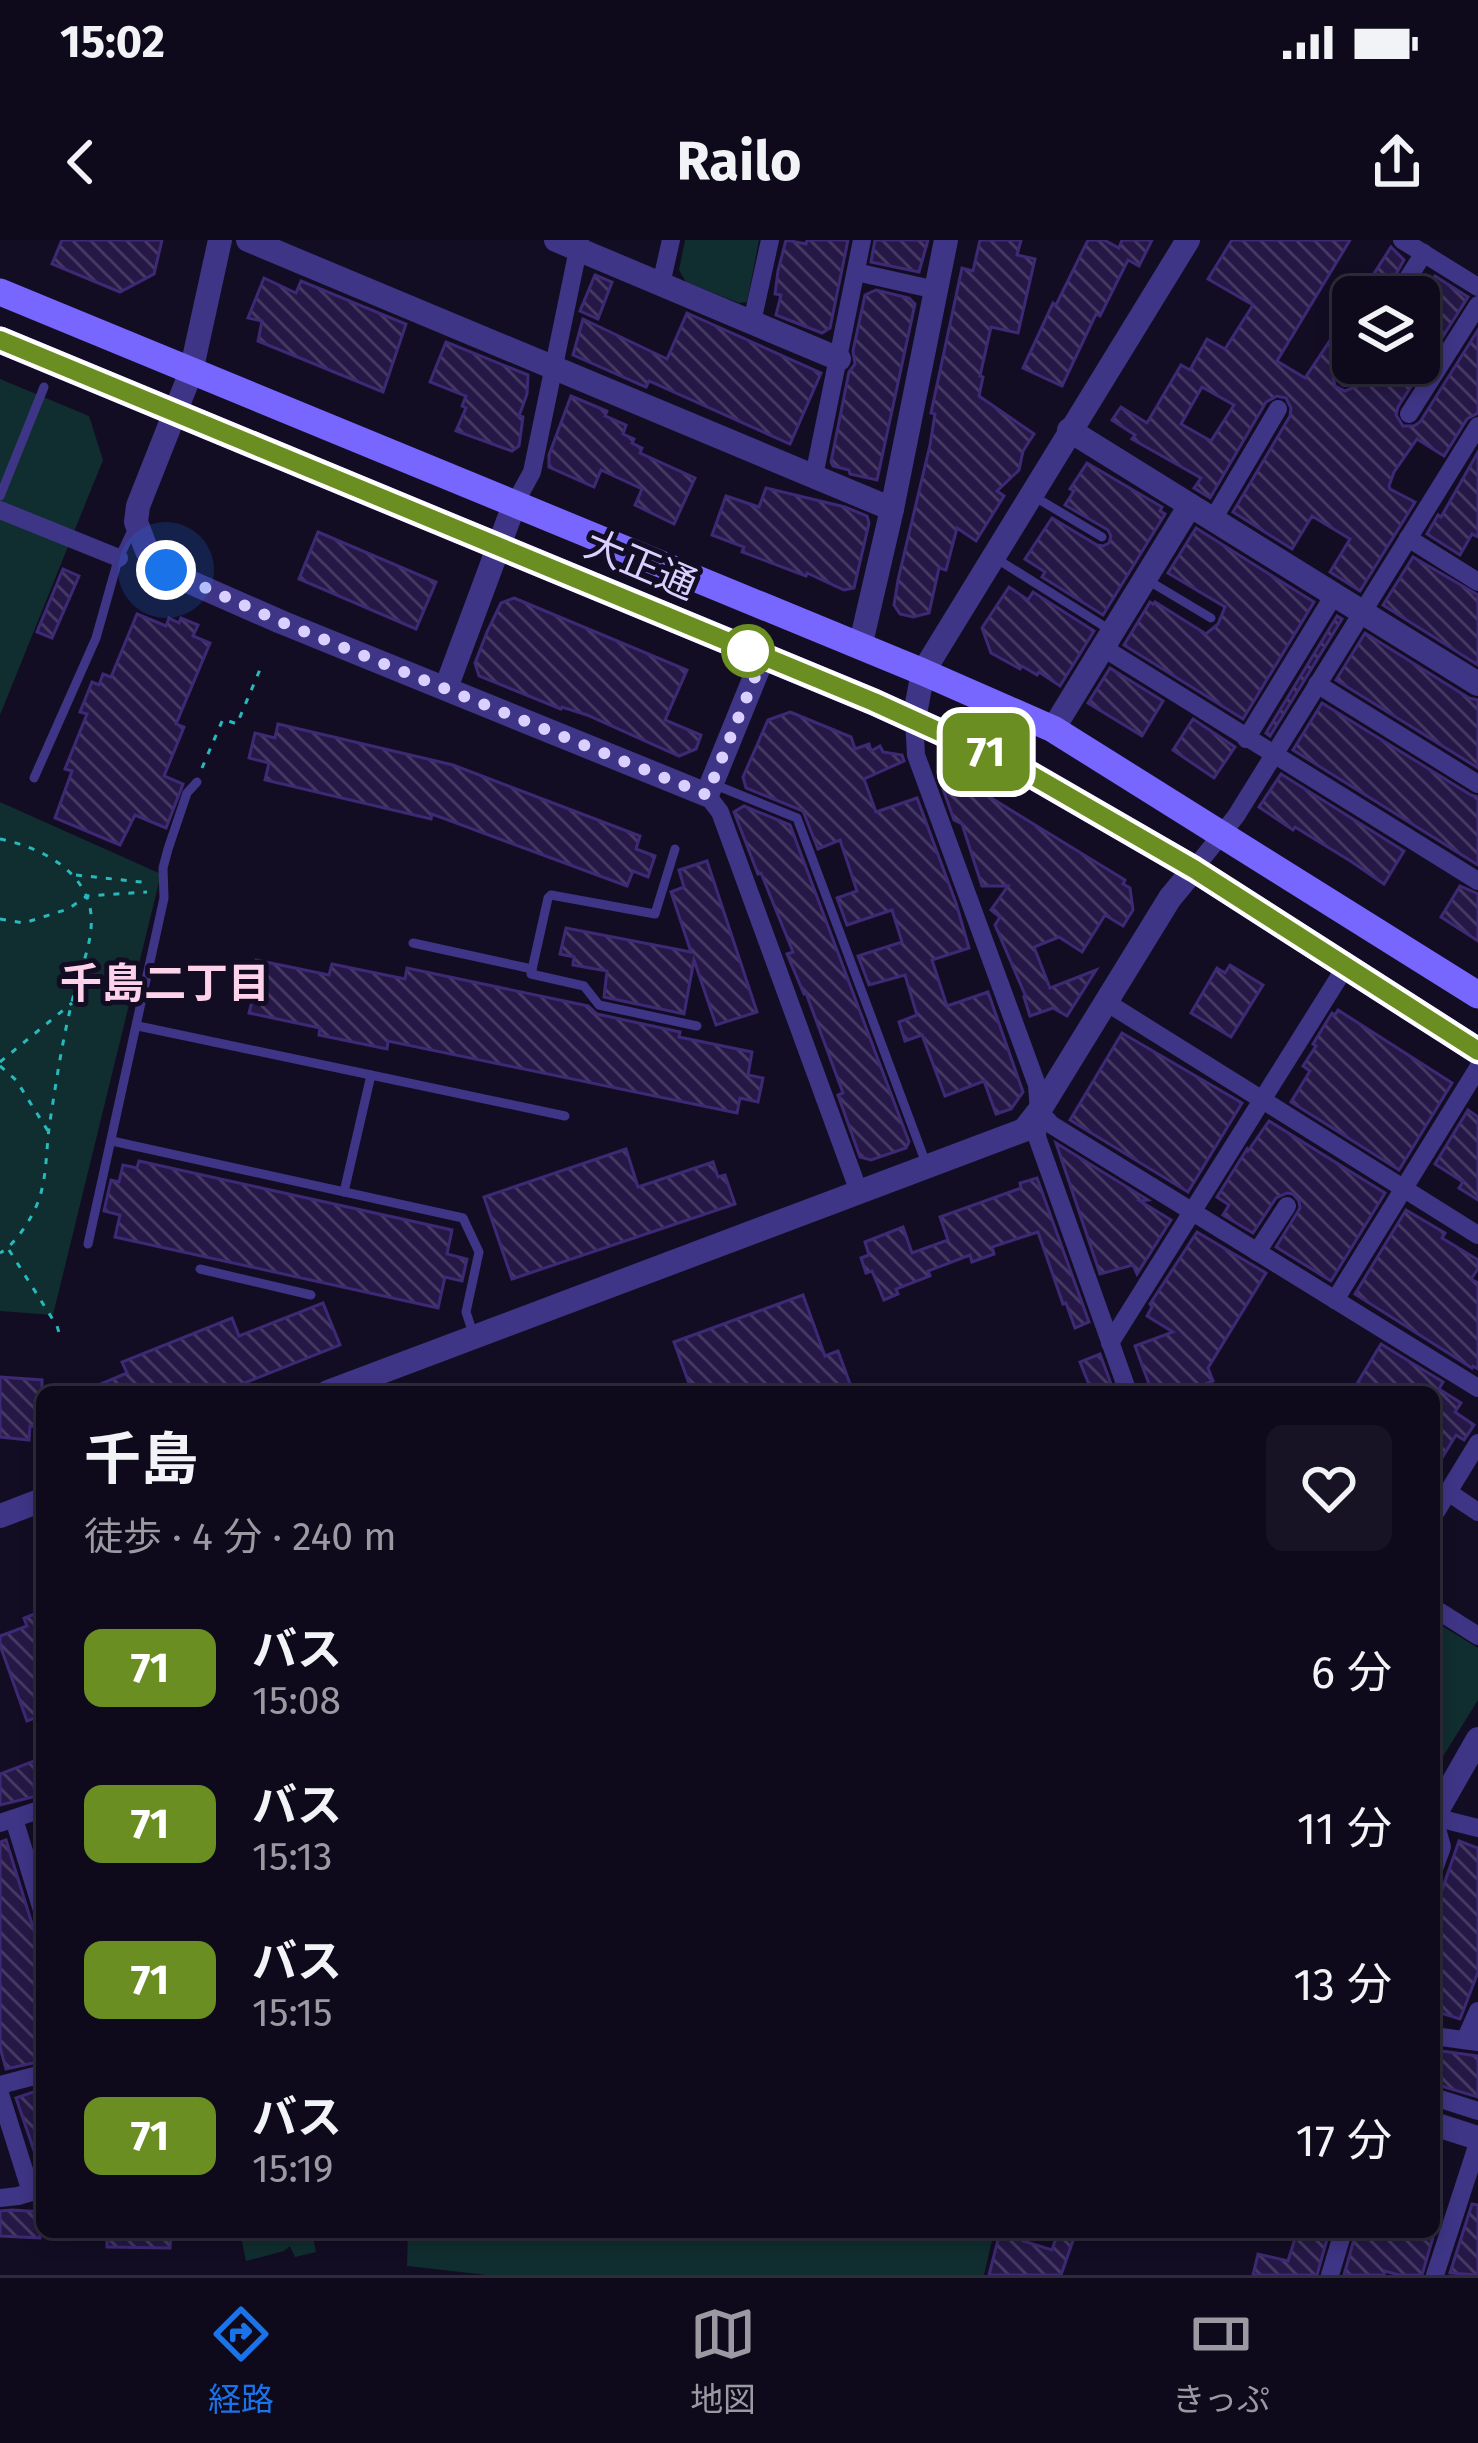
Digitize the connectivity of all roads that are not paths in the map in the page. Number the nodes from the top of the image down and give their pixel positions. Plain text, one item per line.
1 (220, 240) edge
2 (248, 240) edge
3 (671, 240) edge
4 (770, 240) edge
5 (862, 240) edge
6 (946, 240) edge
7 (1188, 240) edge
8 (1402, 240) edge
9 (572, 243) edge
10 (1424, 253) junction
11 (856, 272) junction
12 (1409, 276) edge
13 (662, 284) junction
14 (1478, 287) edge
15 (936, 290) junction
16 (0, 292) edge
17 (1478, 305) edge
18 (752, 322) junction
19 (0, 340) edge
20 (839, 359) junction
21 (554, 368) junction
22 (191, 372) junction
23 (44, 387) dead end
24 (1278, 409) dead end
25 (173, 412) junction
26 (1409, 414) dead end
27 (1478, 426) edge
28 (1069, 430) junction
29 (814, 476) junction
30 (1030, 494) junction
31 (0, 496) edge
32 (514, 505) junction
33 (1189, 507) junction
34 (892, 509) junction
35 (0, 510) edge
36 (1212, 521) junction
37 (136, 522) junction
38 (1102, 537) dead end
39 (1408, 538) junction
40 (499, 547) junction
41 (992, 556) junction
42 (119, 558) junction
43 (1145, 578) junction
44 (1478, 581) edge
45 (1334, 595) junction
46 (1361, 612) junction
47 (1211, 618) dead end
48 (1107, 639) junction
49 (860, 646) junction
50 (763, 657) junction
51 (923, 673) junction
52 (1318, 683) junction
53 (1478, 685) edge
54 (446, 688) junction
55 (914, 719) junction
56 (1053, 729) junction
57 (1246, 739) junction
58 (1274, 756) junction
59 (34, 778) dead end
60 (197, 782) road end
61 (1478, 784) edge
62 (709, 789) junction
63 (1221, 835) junction
64 (675, 848) dead end
65 (1194, 869) junction
66 (1478, 880) edge
67 (413, 943) dead end
68 (1346, 966) junction
69 (532, 969) junction
70 (1478, 995) edge
71 (1106, 1001) junction
72 (138, 1026) junction
73 (697, 1026) dead end
74 (1478, 1051) edge
75 (1478, 1068) edge
76 (370, 1075) junction
77 (1261, 1099) junction
78 (1039, 1111) junction
79 (566, 1116) dead end
80 (112, 1141) junction
81 (927, 1166) junction
82 (1403, 1189) junction
83 (344, 1192) junction
84 (859, 1192) junction
85 (1287, 1206) dead end
86 (1192, 1211) junction
87 (1478, 1235) edge
88 (88, 1244) dead end
89 (1257, 1252) junction
90 (200, 1269) dead end
91 (311, 1294) dead end
92 (1335, 1300) junction
93 (475, 1337) junction
94 (1110, 1343) junction
95 (344, 1386) edge
96 (1126, 1386) edge
97 (1478, 1388) edge
98 (1478, 1443) edge
99 (1448, 1492) junction
100 (36, 1502) edge
101 (1440, 1505) edge
102 (1478, 1512) edge
103 (0, 1516) edge
104 (1440, 1612) edge
105 (1478, 1636) edge
106 (1478, 1739) edge
107 (1440, 1806) edge
108 (36, 1811) edge
109 (1440, 1818) edge
110 (7, 1821) edge
111 (1478, 1828) edge
112 (36, 1895) edge
113 (1478, 2011) edge
114 (1440, 2037) edge
115 (1472, 2041) edge
116 (36, 2076) edge
117 (0, 2090) edge
118 (1440, 2099) edge
119 (1478, 2110) edge
120 (1440, 2126) edge
121 (1478, 2140) edge
122 (36, 2187) edge
123 (36, 2190) edge
124 (0, 2198) edge
125 (1341, 2238) edge
126 (1330, 2275) edge
127 (1435, 2275) edge

1 - 22 street
2 - 21 street
3 - 13 street
4 - 18 street
5 - 11 street
6 - 15 street
7 - 28 street
8 - 10 street
9 - 13 street
9 - 21 street
10 - 12 street
10 - 14 street
11 - 15 street
11 - 20 street
13 - 18 street
15 - 34 street
16 - 22 main road, 大正通
17 - 26 street
18 - 20 street
19 - 25 main road, 大正通
20 - 29 street
21 - 29 street
21 - 32 street
22 - 25 street
22 - 32 main road, 大正通
23 - 31 lane
24 - 36 street
25 - 37 street
25 - 40 main road, 大正通
27 - 39 street
28 - 30 street
28 - 33 street
29 - 34 street
30 - 38 lane
30 - 41 street
32 - 40 street
32 - 49 main road, 大正通
33 - 36 street
33 - 43 street
34 - 49 street
35 - 42 street
36 - 45 street
37 - 42 lane
37 - 54 street
39 - 44 street
39 - 46 street
40 - 50 main road, 大正通
40 - 54 street
41 - 48 lane
41 - 51 street
42 - 59 lane
43 - 47 lane
43 - 48 street
45 - 46 street
45 - 57 street
46 - 52 street
46 - 53 street
48 - 56 street
48 - 57 street
49 - 51 main road, 大正通
50 - 55 main road, 大正通
50 - 62 street
51 - 55 street
51 - 56 main road, 大正通
52 - 58 street
52 - 61 street
54 - 62 street
55 - 65 main road, 大正通
55 - 78 street
56 - 63 main road, 大正通
57 - 58 street
58 - 63 street
58 - 66 street
60 - 72 lane
62 - 81 lane
62 - 84 street
63 - 65 street
63 - 70 main road, 大正通
64 - 69 lane
65 - 68 main road, 大正通
65 - 71 street
67 - 69 lane
68 - 74 main road, 大正通
68 - 77 street
69 - 73 lane
71 - 77 street
71 - 78 street
72 - 76 lane
72 - 80 lane
75 - 82 street
76 - 79 lane
76 - 83 lane
77 - 82 street
77 - 86 street
78 - 81 street
78 - 86 street
78 - 94 street
80 - 83 lane
80 - 88 lane
81 - 84 street
82 - 87 street
82 - 92 street
83 - 93 lane
84 - 93 street
85 - 89 street
86 - 89 street
86 - 94 street
89 - 92 street
90 - 91 lane
92 - 97 street
93 - 95 street
94 - 96 street
98 - 99 street
99 - 101 street
99 - 102 street
100 - 103 street
104 - 105 street
106 - 107 street
108 - 110 street
109 - 111 street
110 - 112 street
113 - 115 street
114 - 115 street
116 - 117 street
117 - 122 street
118 - 119 street
120 - 121 street
121 - 127 street
123 - 124 street
125 - 126 street

